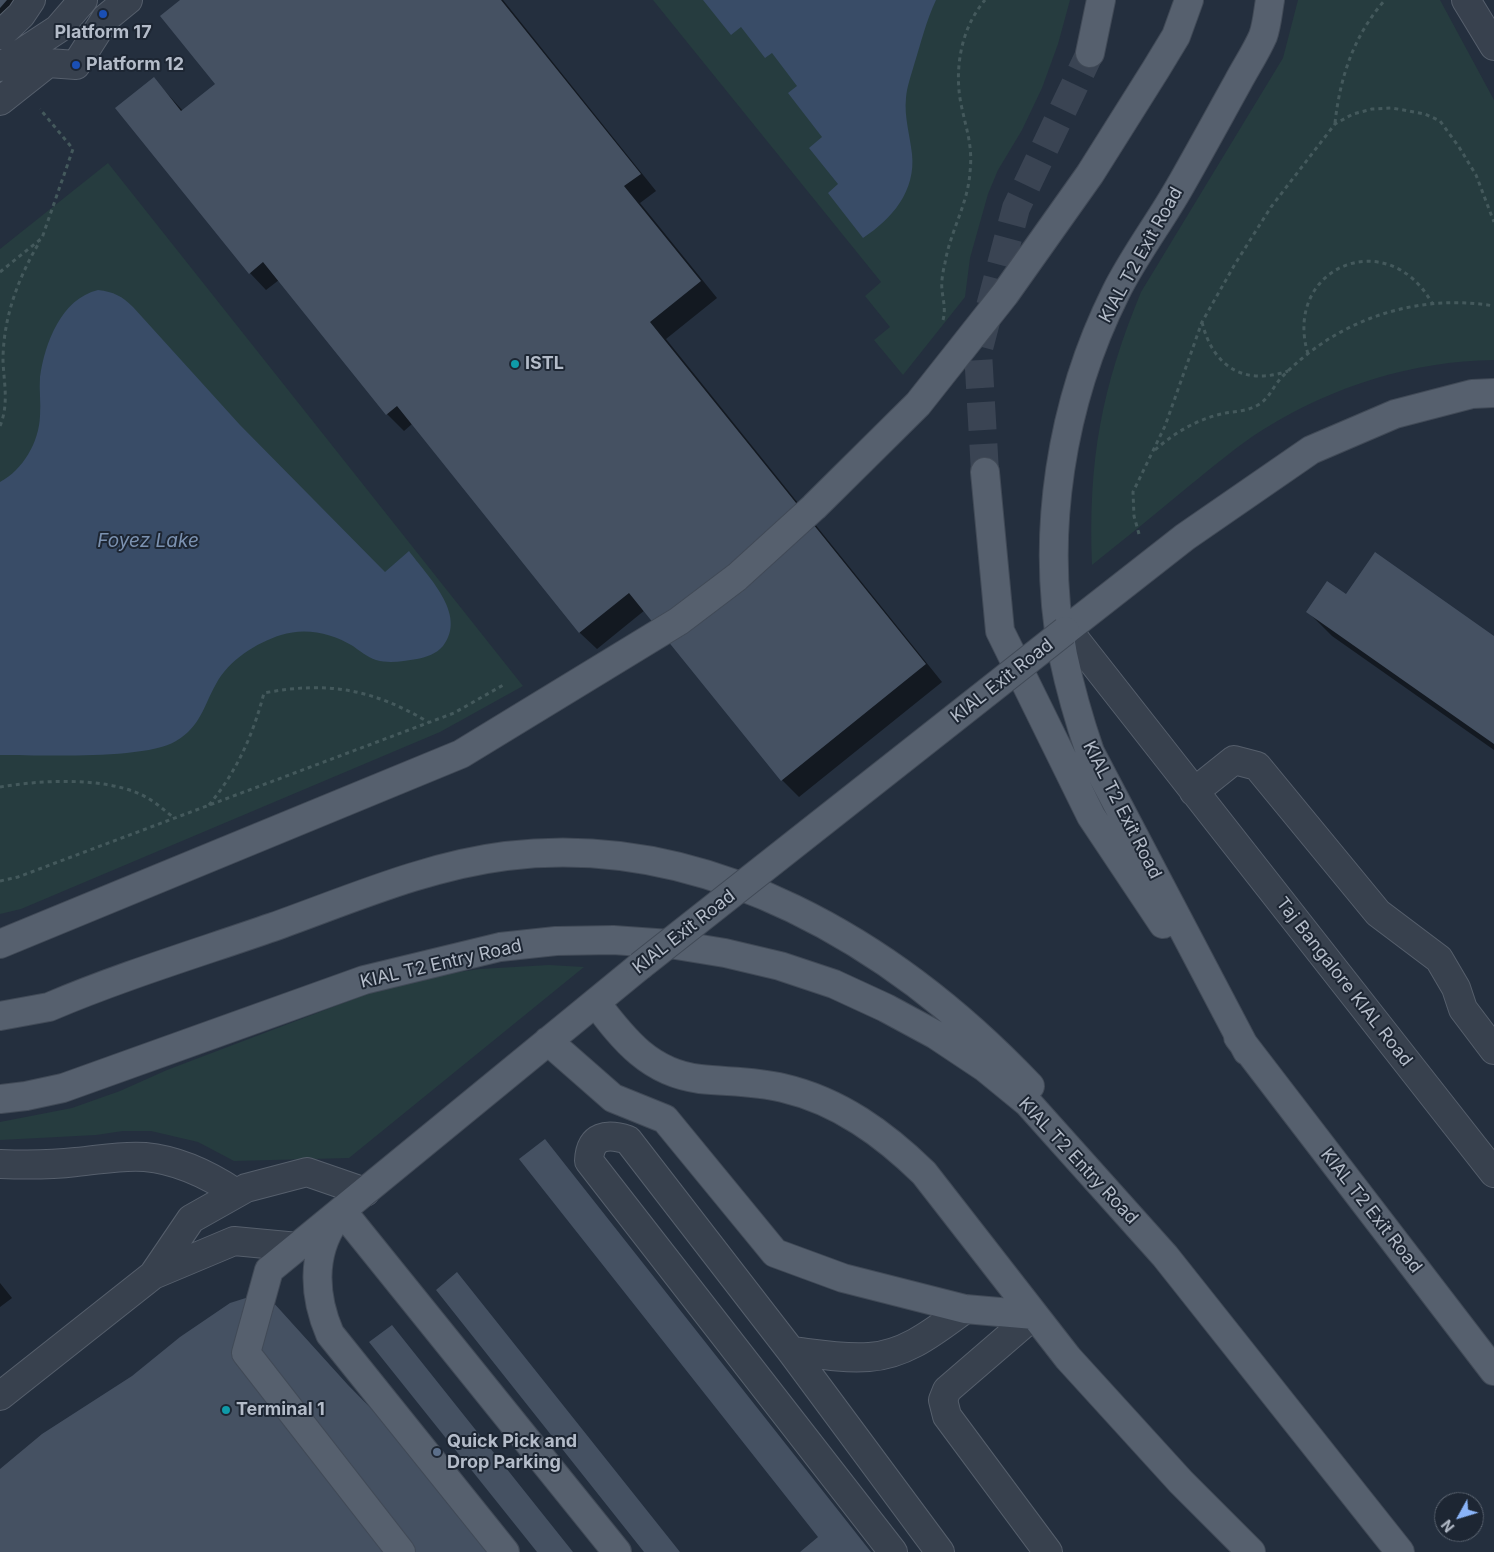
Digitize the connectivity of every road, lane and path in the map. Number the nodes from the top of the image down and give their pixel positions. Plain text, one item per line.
1 (31, 0) edge
2 (83, 0) edge
3 (128, 0) edge
4 (985, 0) edge
5 (1101, 0) edge
6 (1189, 0) edge
7 (1270, 0) edge
8 (1385, 0) edge
9 (1466, 0) edge
10 (0, 35) edge
11 (1494, 46) edge
12 (1090, 53) tunnel mouth
13 (0, 67) edge
14 (10, 93) edge
15 (1334, 124) junction
16 (1494, 222) edge
17 (42, 238) junction
18 (0, 272) edge
19 (1432, 303) junction
20 (1494, 306) edge
21 (1202, 322) junction
22 (942, 323) dead end
23 (1308, 354) junction
24 (1289, 371) junction
25 (1494, 393) edge
26 (0, 426) edge
27 (1152, 452) junction
28 (984, 472) tunnel mouth
29 (1154, 561) junction
30 (1066, 630) junction
31 (505, 684) dead end
32 (428, 722) junction
33 (0, 787) edge
34 (1194, 792) junction
35 (209, 805) junction
36 (174, 818) junction
37 (0, 882) edge
38 (0, 944) edge
39 (596, 1003) junction
40 (0, 1016) edge
41 (548, 1041) junction
42 (1494, 1050) edge
43 (1247, 1051) junction
44 (0, 1099) edge
45 (0, 1164) edge
46 (1494, 1173) edge
47 (365, 1192) junction
48 (236, 1193) junction
49 (342, 1211) junction
50 (298, 1246) junction
51 (1165, 1256) junction
52 (153, 1275) junction
53 (965, 1309) junction
54 (1034, 1315) junction
55 (791, 1351) junction
56 (1494, 1371) edge
57 (0, 1396) edge
58 (401, 1552) edge
59 (505, 1552) edge
60 (617, 1552) edge
61 (893, 1552) edge
62 (940, 1552) edge
63 (1048, 1552) edge
64 (1251, 1552) edge
65 (1400, 1552) edge

1 - 10 lane
2 - 13 lane
3 - 14 lane
4 - 22 path
5 - 12 main road
6 - 38 main road
7 - 43 main road, KIAL T2 Exit Road
8 - 15 path
9 - 11 lane
14 - 17 path
15 - 16 path
15 - 21 path
17 - 18 path
17 - 26 path
19 - 20 path
19 - 23 path
19 - 23 path
21 - 24 path
21 - 27 path
23 - 24 path
24 - 27 path
25 - 29 main road, KIAL Exit Road
27 - 29 path
28 - 43 main road, KIAL T2 Exit Road
29 - 30 main road, KIAL Exit Road
30 - 34 lane, Taj Bangalore KIAL Road
30 - 39 main road, KIAL Exit Road, bridge
31 - 32 path
32 - 35 path
32 - 35 path
33 - 36 path
34 - 42 lane
34 - 46 lane, Taj Bangalore KIAL Road
35 - 36 path
36 - 37 path
39 - 41 main road, KIAL Exit Road
39 - 54 main road
40 - 51 main road
41 - 47 main road, KIAL Exit Road
41 - 53 main road
43 - 56 main road, KIAL T2 Exit Road
44 - 51 main road, KIAL T2 Entry Road
45 - 48 lane
47 - 48 lane
47 - 49 main road, KIAL Exit Road
48 - 52 lane
49 - 50 main road, KIAL Exit Road
49 - 59 main road
49 - 60 main road
50 - 52 lane
50 - 58 main road, KIAL Exit Road
51 - 65 main road, KIAL T2 Entry Road
52 - 57 lane
53 - 54 main road
53 - 55 lane
54 - 63 lane
54 - 64 main road
55 - 61 lane
55 - 62 lane

